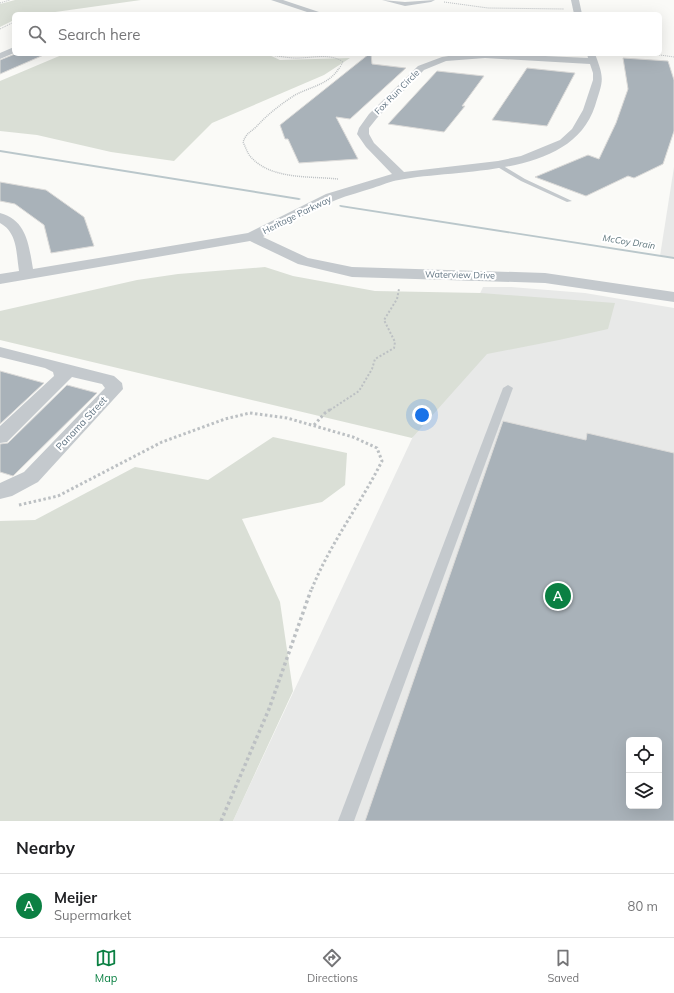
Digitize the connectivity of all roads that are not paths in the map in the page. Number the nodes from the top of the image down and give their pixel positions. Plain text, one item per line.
1 (275, 0) edge
2 (386, 0) edge
3 (431, 0) edge
4 (575, 0) edge
5 (314, 12) edge
6 (578, 12) edge
7 (12, 51) edge
8 (0, 56) edge
9 (593, 57) edge
10 (498, 165) junction
11 (401, 176) junction
12 (570, 201) dead end
13 (0, 217) edge
14 (252, 237) junction
15 (27, 274) junction
16 (0, 279) edge
17 (674, 297) edge
18 (0, 352) edge
19 (61, 369) junction
20 (508, 388) dead end
21 (0, 437) edge
22 (0, 491) edge
23 (346, 821) edge

1 - 5 street
2 - 3 street
4 - 6 street
7 - 8 street
9 - 10 street, Heritage Parkway
9 - 11 street, Fox Run Circle
10 - 11 street, Heritage Parkway
10 - 12 lane
11 - 14 street, Heritage Parkway
13 - 15 street
14 - 15 street, Heritage Parkway
14 - 17 street, Waterview Drive
15 - 16 street, Heritage Parkway
18 - 19 street, Panama Street
19 - 21 street
19 - 22 street, Panama Street
20 - 23 lane

